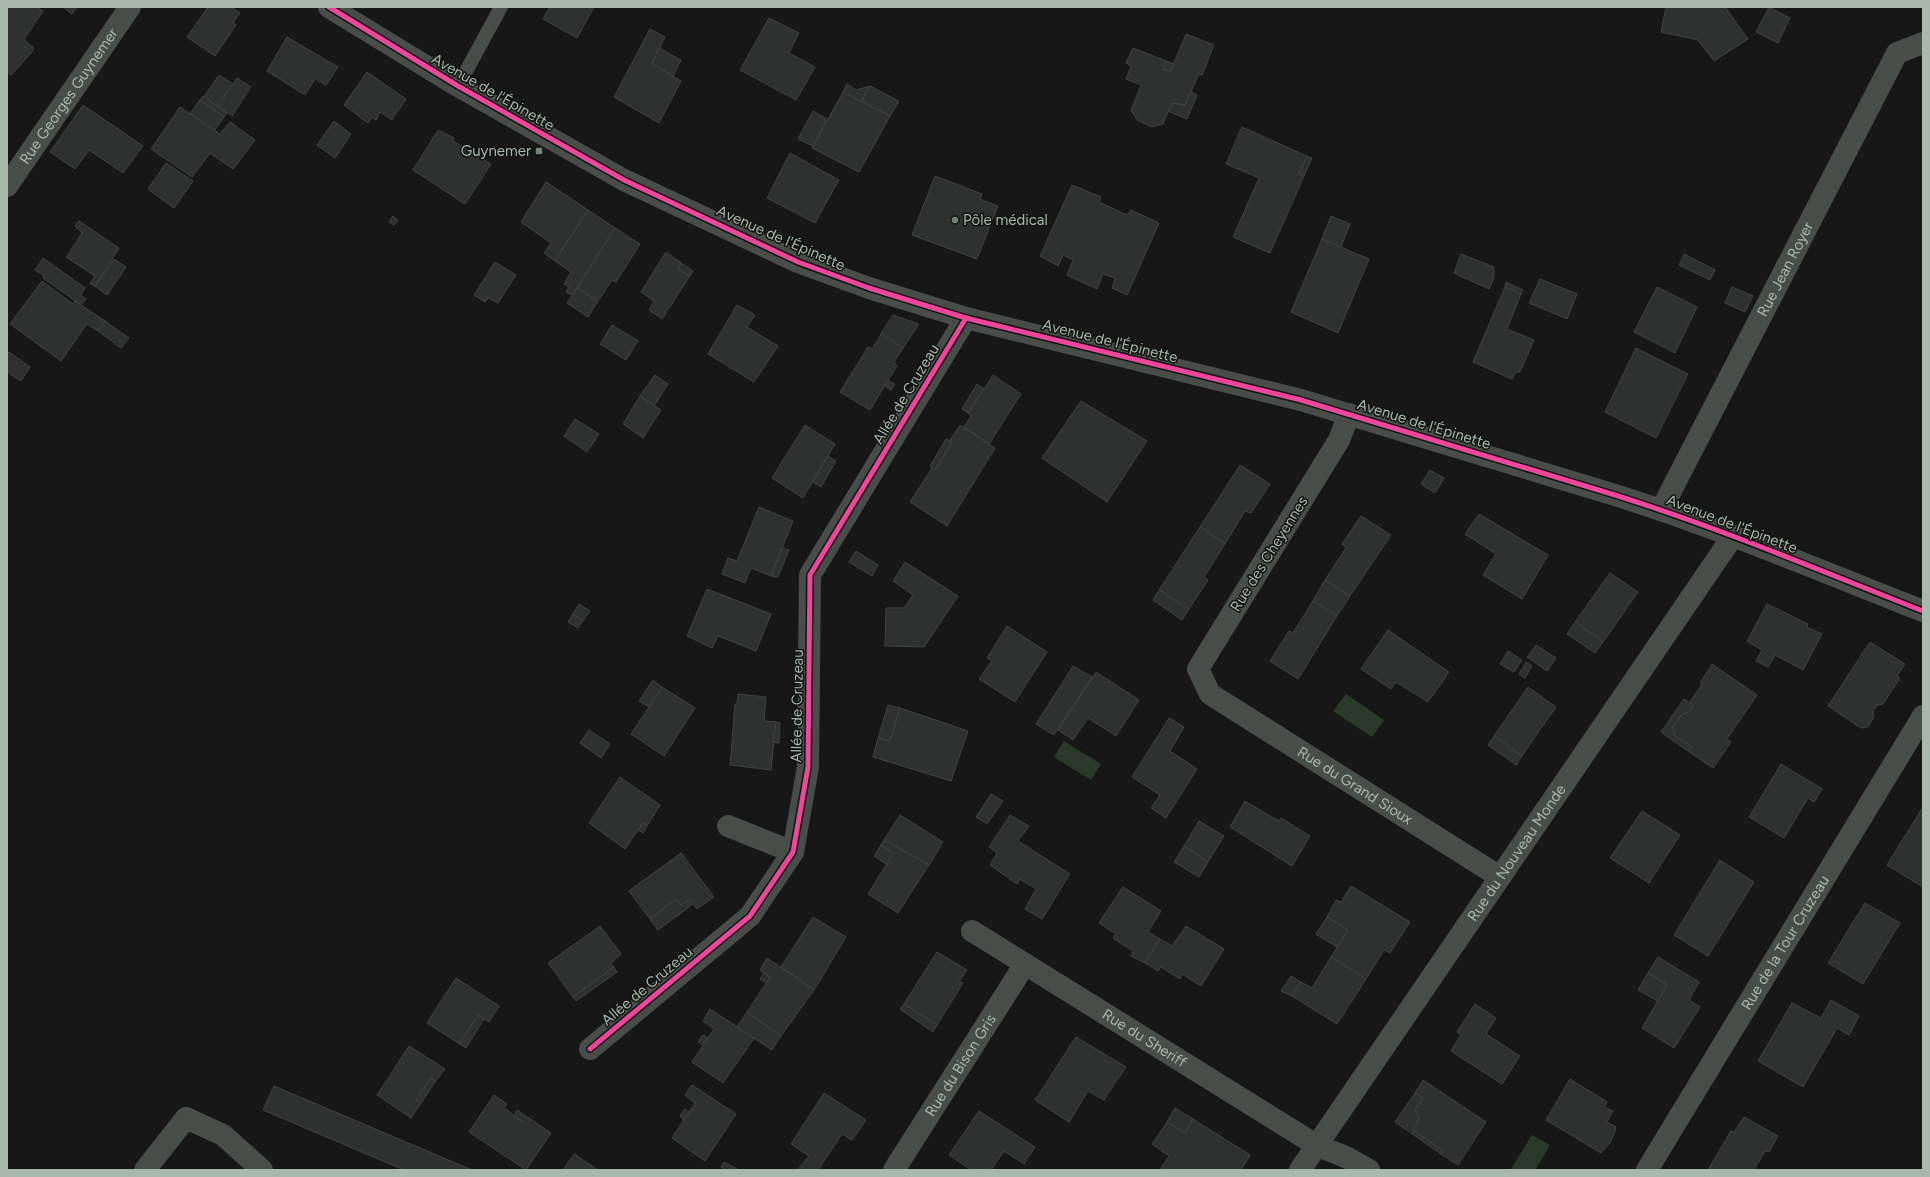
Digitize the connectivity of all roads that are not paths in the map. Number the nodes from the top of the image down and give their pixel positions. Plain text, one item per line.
1 (130, 7) edge
2 (329, 7) edge
3 (501, 7) edge
4 (1923, 43) edge
5 (458, 86) junction
6 (7, 186) edge
7 (966, 318) junction
8 (1349, 414) junction
9 (1661, 510) junction
10 (1733, 536) junction
11 (1923, 611) edge
12 (1210, 694) joint
13 (1923, 716) edge
14 (728, 826) dead end
15 (793, 852) junction
16 (1500, 877) junction
17 (972, 931) dead end
18 (1025, 964) junction
19 (590, 1049) dead end
20 (1316, 1146) junction
21 (894, 1168) edge
22 (145, 1170) edge
23 (262, 1170) edge
24 (1300, 1170) edge
25 (1369, 1170) edge
26 (1647, 1170) edge

1 - 6 street, Rue Georges Guynemer
2 - 5 street, Avenue de l'Épinette
3 - 5 lane
4 - 9 street, Rue Jean Royer
5 - 7 street, Avenue de l'Épinette
7 - 8 street, Avenue de l'Épinette
7 - 15 street, Allée de Cruzeau
8 - 9 street, Avenue de l'Épinette
8 - 12 street, Rue des Cheyennes
9 - 10 street, Avenue de l'Épinette
10 - 11 street, Avenue de l'Épinette
10 - 16 street, Rue du Nouveau Monde
12 - 16 street, Rue du Grand Sioux
13 - 26 street, Rue de la Tour Cruzeau
14 - 15 street
15 - 19 street, Allée de Cruzeau
16 - 20 street, Rue du Nouveau Monde
17 - 18 street, Rue du Sheriff
18 - 20 street, Rue du Sheriff
18 - 21 street, Rue du Bison Gris
20 - 24 street, Rue du Nouveau Monde
20 - 25 street
22 - 23 street

